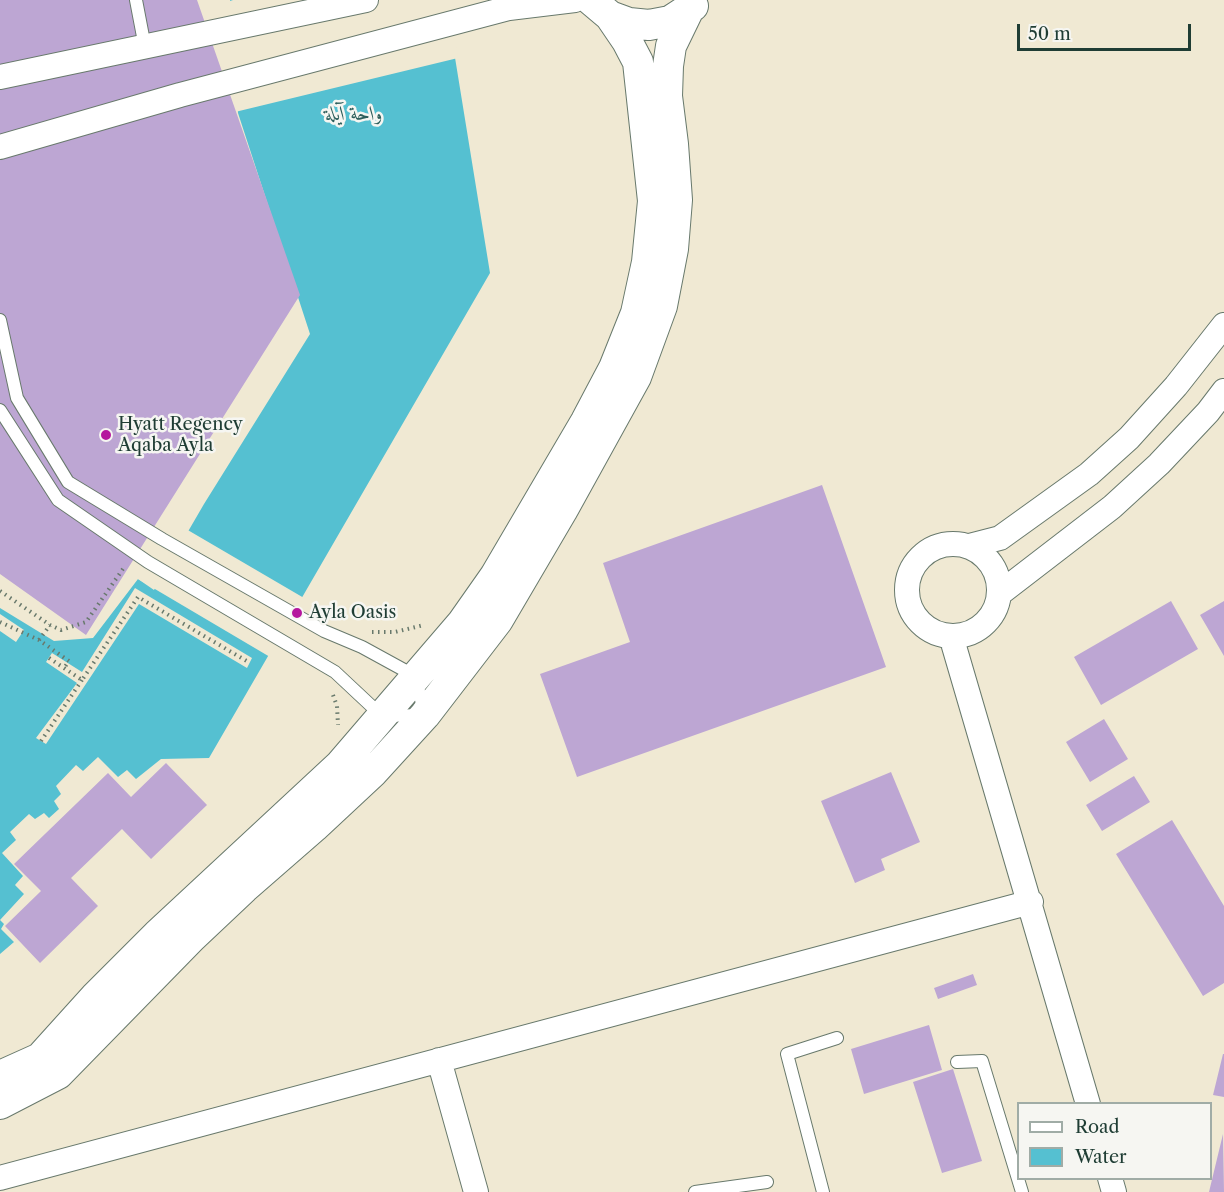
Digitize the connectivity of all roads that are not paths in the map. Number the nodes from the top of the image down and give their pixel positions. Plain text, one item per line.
1 (136, 0) edge
2 (366, 0) edge
3 (574, 0) edge
4 (694, 5) edge
5 (600, 8) edge
6 (157, 45) junction
7 (0, 77) edge
8 (0, 147) edge
9 (0, 320) edge
10 (1224, 325) edge
11 (1224, 391) edge
12 (0, 410) edge
13 (969, 546) junction
14 (999, 594) junction
15 (951, 636) junction
16 (415, 676) junction
17 (382, 716) junction
18 (425, 716) junction
19 (305, 817) junction
20 (1030, 902) junction
21 (837, 1038) dead end
22 (439, 1059) junction
23 (957, 1062) dead end
24 (0, 1076) edge
25 (1087, 1102) edge
26 (0, 1104) edge
27 (1017, 1176) edge
28 (0, 1178) edge
29 (767, 1182) dead end
30 (476, 1192) edge
31 (695, 1192) edge
32 (823, 1192) edge

1 - 6 lane
2 - 6 street
3 - 8 street
4 - 5 street
4 - 18 street
5 - 16 street
6 - 7 street
9 - 16 lane
10 - 13 street
11 - 14 street
12 - 17 lane
13 - 14 street
13 - 15 street
14 - 15 street
15 - 20 street
16 - 17 street
16 - 18 lane
17 - 18 lane
17 - 19 street
18 - 19 street
19 - 24 street
19 - 26 street
20 - 22 street
20 - 25 street
21 - 32 lane
22 - 28 street
22 - 30 street
23 - 27 lane
29 - 31 lane

